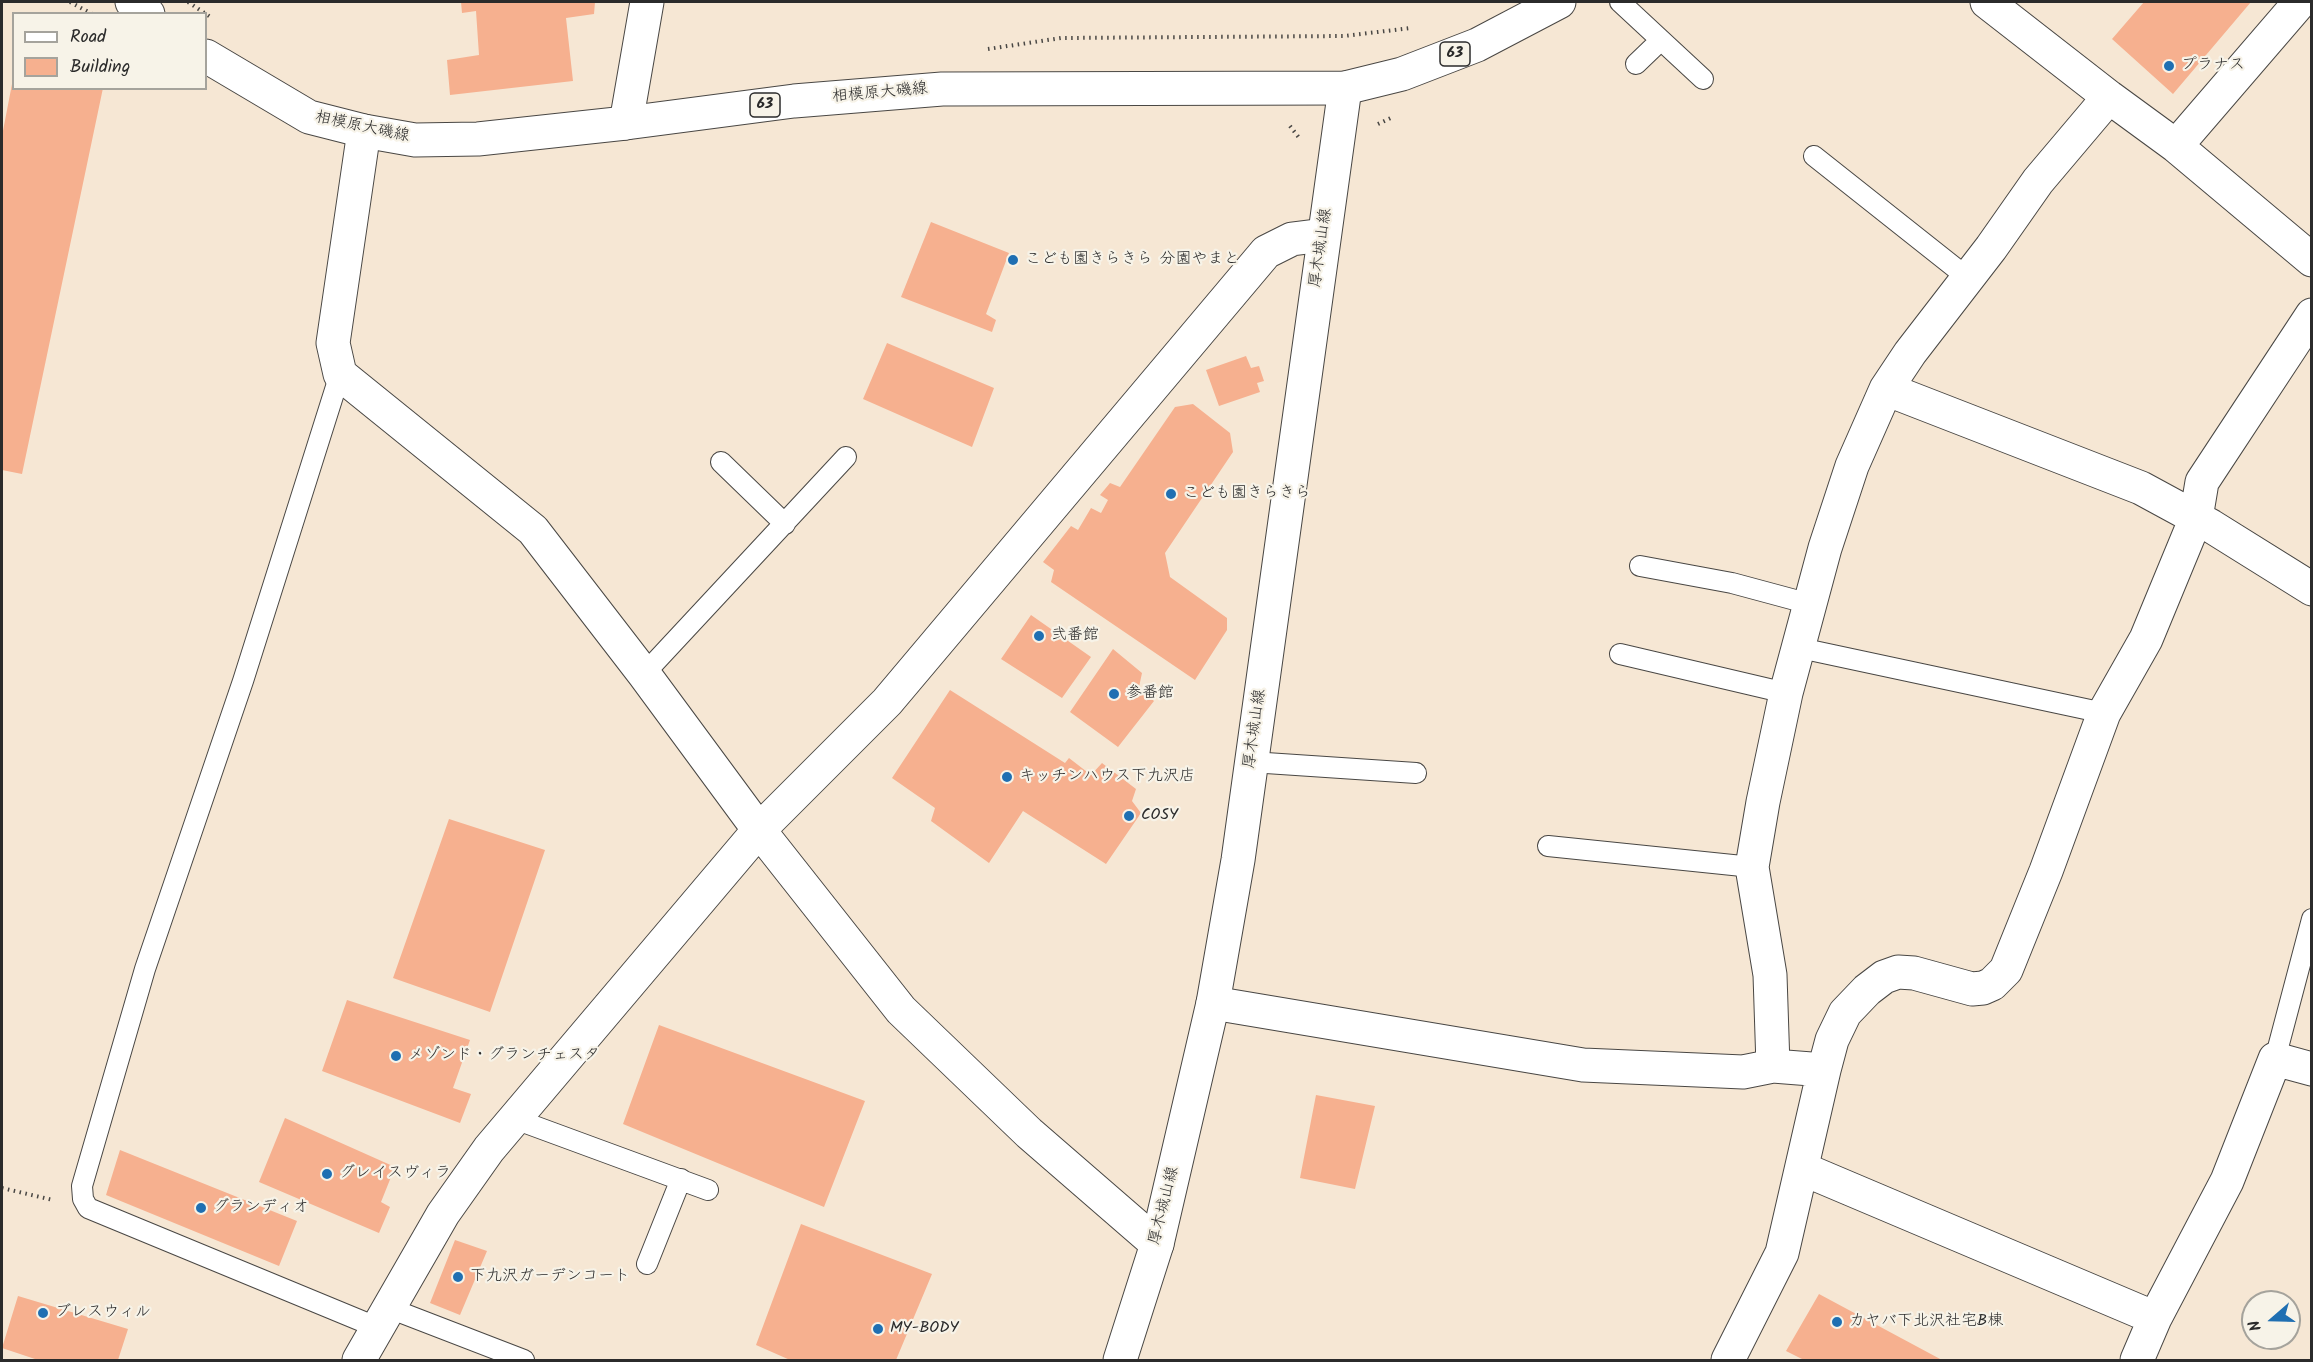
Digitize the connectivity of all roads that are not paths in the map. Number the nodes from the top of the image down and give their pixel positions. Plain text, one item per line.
1 (132, 2) edge
2 (647, 2) edge
3 (1559, 2) edge
4 (1620, 2) edge
5 (1987, 2) edge
6 (2300, 2) edge
7 (145, 12) edge
8 (1661, 40) junction
9 (207, 57) edge
10 (1636, 64) dead end
11 (1703, 79) dead end
12 (1345, 88) junction
13 (2109, 97) junction
14 (626, 123) junction
15 (364, 131) junction
16 (2176, 146) junction
17 (1814, 156) dead end
18 (1324, 235) junction
19 (2312, 260) edge
20 (1968, 278) junction
21 (2312, 315) edge
22 (340, 374) junction
23 (1886, 389) junction
24 (846, 457) dead end
25 (721, 462) dead end
26 (2196, 518) junction
27 (784, 524) junction
28 (1640, 566) dead end
29 (2312, 589) edge
30 (1810, 604) junction
31 (1800, 648) junction
32 (1620, 654) dead end
33 (644, 674) junction
34 (1786, 693) junction
35 (2104, 713) junction
36 (1251, 762) junction
37 (1416, 773) dead end
38 (759, 830) junction
39 (1548, 846) dead end
40 (1752, 867) junction
41 (2312, 919) edge
42 (1213, 1003) junction
43 (2275, 1059) junction
44 (1773, 1066) junction
45 (2312, 1069) edge
46 (1824, 1070) junction
47 (516, 1119) junction
48 (1803, 1169) junction
49 (681, 1179) junction
50 (708, 1190) dead end
51 (1157, 1245) junction
52 (647, 1264) dead end
53 (382, 1317) junction
54 (2155, 1318) junction
55 (359, 1360) edge
56 (524, 1360) edge
57 (1120, 1360) edge
58 (1728, 1360) edge
59 (2137, 1360) edge

1 - 7 street
2 - 14 street
3 - 12 street, 相模原大磯線 / 63
4 - 8 lane
5 - 13 street
6 - 16 street
8 - 10 lane
8 - 11 lane
9 - 15 street, 相模原大磯線 / 63
12 - 14 street, 相模原大磯線 / 63
12 - 18 street, 厚木城山線
13 - 16 street
13 - 20 street
14 - 15 street, 相模原大磯線 / 63
15 - 22 street
16 - 19 street
17 - 20 lane
18 - 36 street, 厚木城山線
18 - 38 street
20 - 23 street
21 - 26 street
22 - 33 street
22 - 53 lane
23 - 26 street
23 - 30 street
24 - 27 lane
25 - 27 lane
26 - 29 street
26 - 35 street
27 - 33 lane
28 - 30 lane
30 - 31 street
31 - 34 street
31 - 35 lane
32 - 34 lane
33 - 38 street
34 - 40 street
35 - 46 street
36 - 37 lane
36 - 42 street, 厚木城山線
38 - 47 street
38 - 51 street
39 - 40 lane
40 - 44 street
41 - 43 lane
42 - 44 street
42 - 51 street, 厚木城山線
43 - 45 street
43 - 54 street
44 - 46 street
46 - 48 street
47 - 49 lane
47 - 53 street
48 - 54 street
48 - 58 street
49 - 50 lane
49 - 52 lane
51 - 57 street, 厚木城山線
53 - 55 street
53 - 56 lane
54 - 59 street

